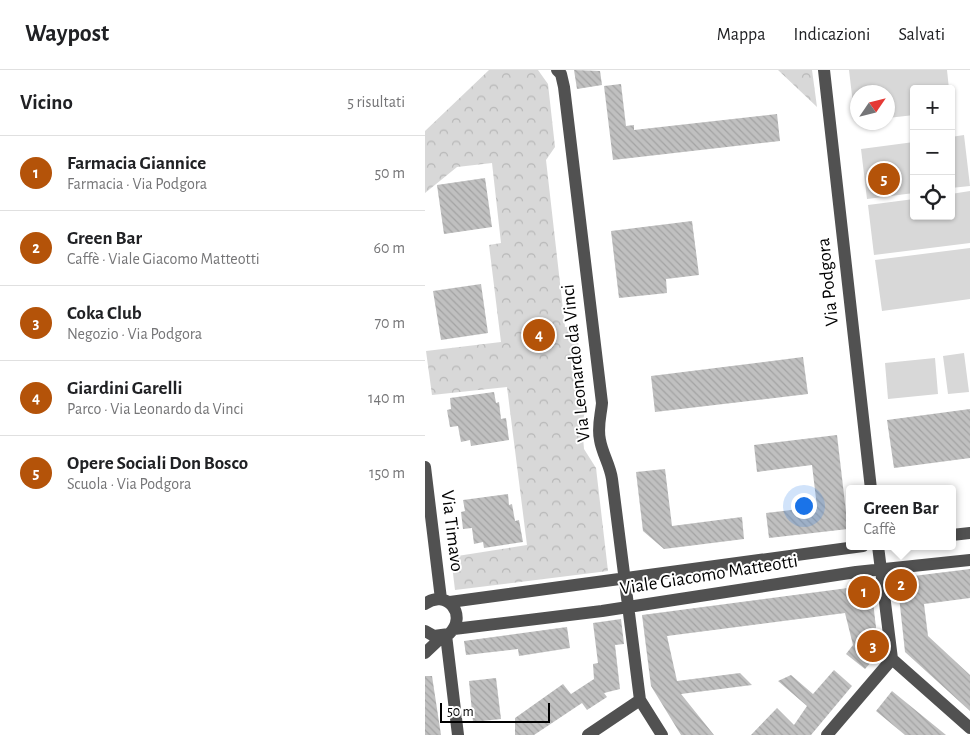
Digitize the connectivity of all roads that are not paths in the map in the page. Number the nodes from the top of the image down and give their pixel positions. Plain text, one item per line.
1 (557, 70) edge
2 (824, 70) edge
3 (425, 467) edge
4 (871, 485) edge
5 (970, 533) edge
6 (956, 535) edge
7 (846, 548) edge
8 (879, 550) edge
9 (970, 560) edge
10 (881, 569) junction
11 (623, 578) junction
12 (445, 600) junction
13 (425, 604) edge
14 (627, 606) junction
15 (426, 633) edge
16 (448, 633) junction
17 (425, 653) edge
18 (892, 659) junction
19 (640, 700) junction
20 (970, 728) edge
21 (458, 735) edge
22 (589, 735) edge
23 (663, 735) edge
24 (827, 735) edge

1 - 11 street, Via Leonardo da Vinci
2 - 4 street, Via Podgora
3 - 12 street, Via Timavo
5 - 6 street
7 - 11 street, Viale Giacomo Matteotti
8 - 10 street
9 - 10 street, Viale Giacomo Matteotti
10 - 14 street, Viale Giacomo Matteotti
10 - 18 street
11 - 12 street, Viale Giacomo Matteotti
11 - 14 street, Via Leonardo da Vinci
12 - 13 street, Viale Giacomo Matteotti
12 - 16 street
14 - 16 street, Viale Giacomo Matteotti
14 - 19 street, Via Leonardo da Vinci
15 - 16 street, Viale Giacomo Matteotti
16 - 17 street
16 - 21 street
18 - 20 street
18 - 24 street
19 - 22 street
19 - 23 street, Via Leonardo da Vinci

